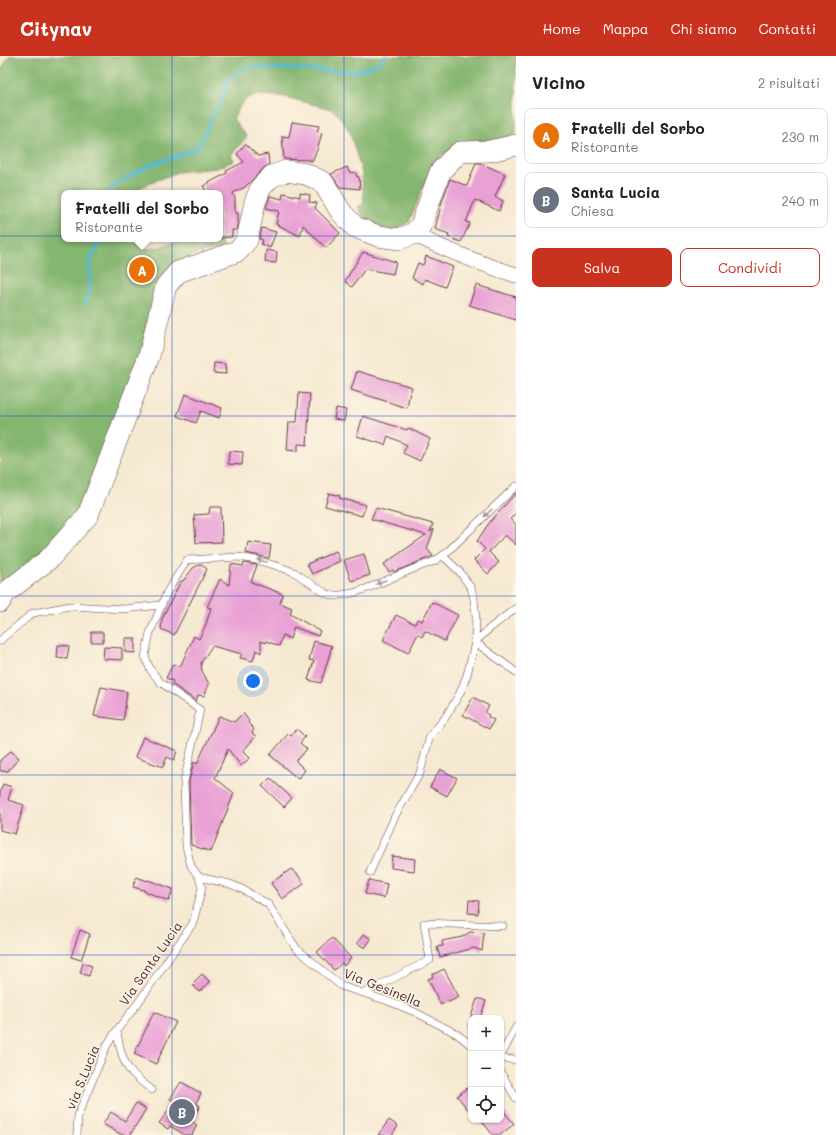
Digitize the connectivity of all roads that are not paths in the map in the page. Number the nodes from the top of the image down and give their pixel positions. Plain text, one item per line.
1 (516, 145) edge
2 (413, 234) junction
3 (516, 275) edge
4 (516, 486) edge
5 (443, 556) junction
6 (0, 602) edge
7 (162, 605) junction
8 (516, 608) edge
9 (0, 641) edge
10 (475, 642) junction
11 (516, 672) edge
12 (370, 872) dead end
13 (199, 877) junction
14 (503, 926) dead end
15 (364, 993) junction
16 (516, 1027) edge
17 (117, 1030) junction
18 (468, 1042) edge
19 (504, 1051) edge
20 (504, 1058) edge
21 (516, 1060) edge
22 (504, 1078) edge
23 (152, 1090) dead end
24 (516, 1098) edge
25 (77, 1135) edge

1 - 2 main road
2 - 3 street
2 - 6 main road
4 -> 5 lane
5 -> 7 lane
5 - 10 lane
7 - 9 lane
7 - 13 lane, Via Santa Lucia
8 - 10 lane
10 - 11 lane
10 - 12 lane
13 - 15 lane, Via Gesinella
13 - 17 lane, Via Santa Lucia
14 - 15 lane
15 - 18 lane, Via Gesinella
16 - 19 lane
17 - 23 lane
17 - 25 lane, via S.Lucia
20 - 21 lane
22 - 24 lane

